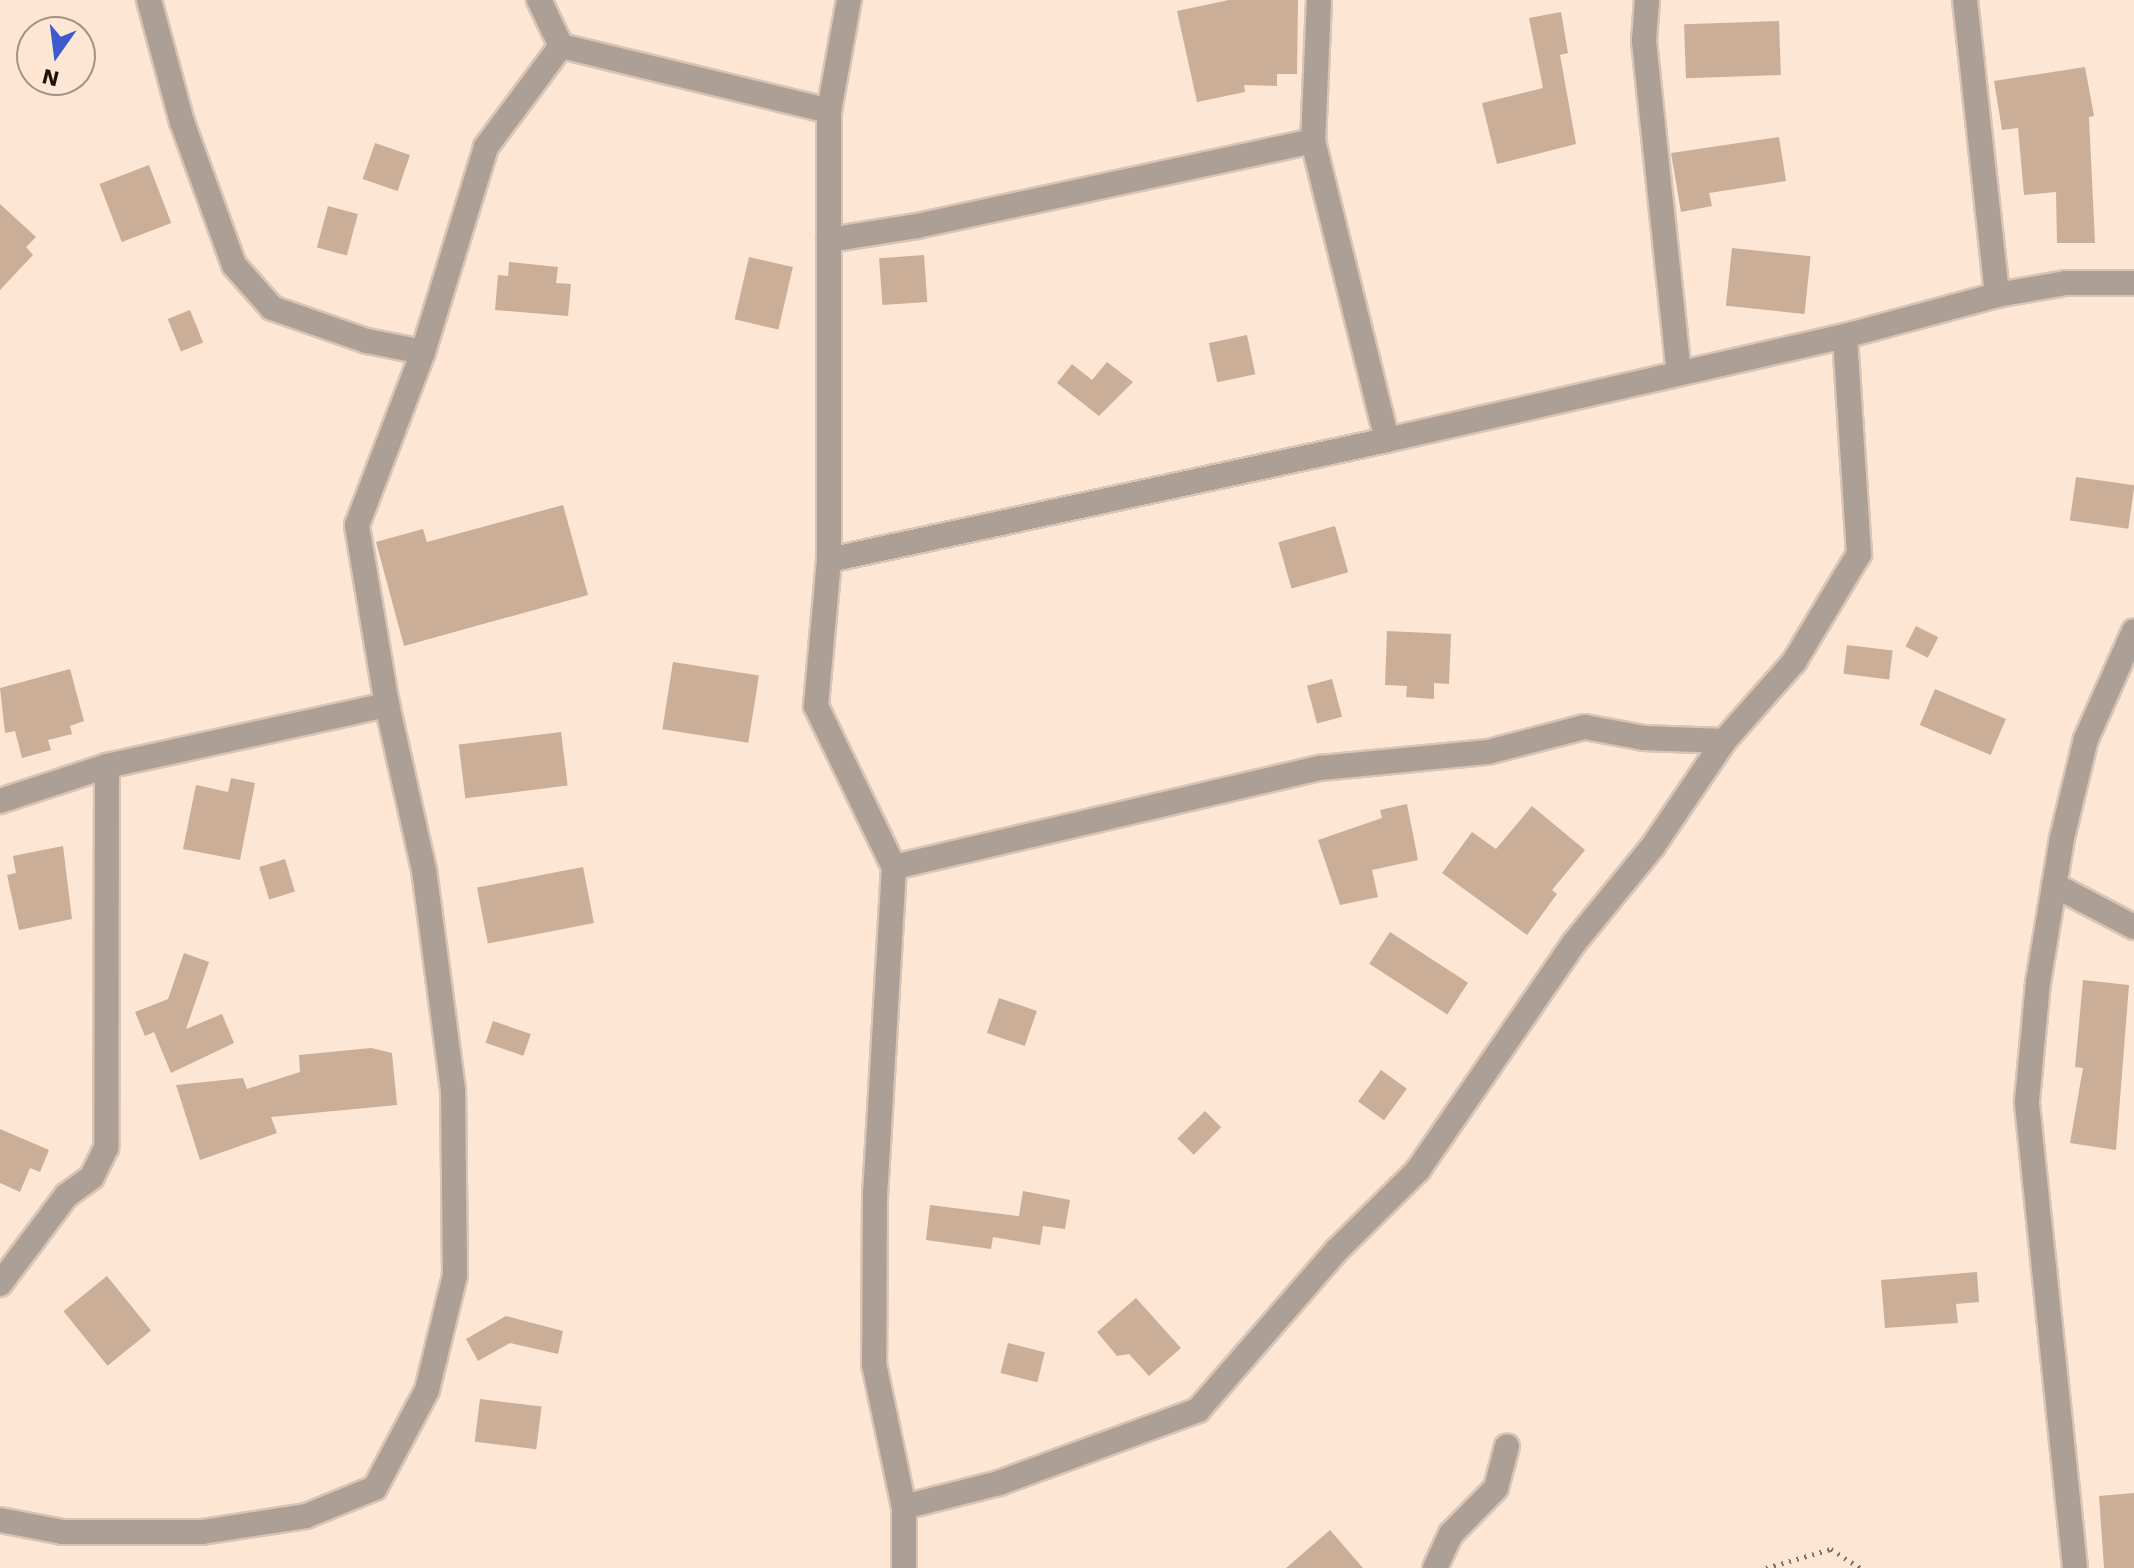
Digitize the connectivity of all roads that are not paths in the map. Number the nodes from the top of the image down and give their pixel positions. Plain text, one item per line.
1 (149, 0) edge
2 (539, 0) edge
3 (849, 0) edge
4 (1319, 0) edge
5 (1647, 0) edge
6 (1965, 0) edge
7 (561, 46) junction
8 (829, 111) junction
9 (1313, 141) junction
10 (829, 240) junction
11 (2134, 283) edge
12 (1997, 295) junction
13 (1845, 336) junction
14 (423, 352) junction
15 (1679, 372) junction
16 (1387, 440) junction
17 (829, 560) junction
18 (2134, 631) edge
19 (387, 705) junction
20 (1724, 741) junction
21 (107, 766) junction
22 (0, 801) edge
23 (894, 867) junction
24 (2054, 885) junction
25 (2134, 927) edge
26 (0, 1284) edge
27 (1507, 1446) dead end
28 (904, 1507) junction
29 (0, 1520) edge
30 (904, 1568) edge
31 (1435, 1568) edge
32 (2075, 1568) edge

1 - 14 street
2 - 7 street
3 - 8 street
4 - 9 street
5 - 15 street
6 - 12 street
7 - 8 street
7 - 14 street
8 - 10 street
9 - 10 street
9 - 16 street
10 - 17 street
11 - 12 street
12 - 13 street
13 - 15 street
13 - 20 street
14 - 19 street
15 - 16 street
16 - 17 street
17 - 23 street
18 - 24 street
19 - 21 street
19 - 29 street
20 - 23 street
20 - 28 street
21 - 22 street
21 - 26 street
23 - 28 street
24 - 25 street
24 - 32 street
27 - 31 street
28 - 30 street

